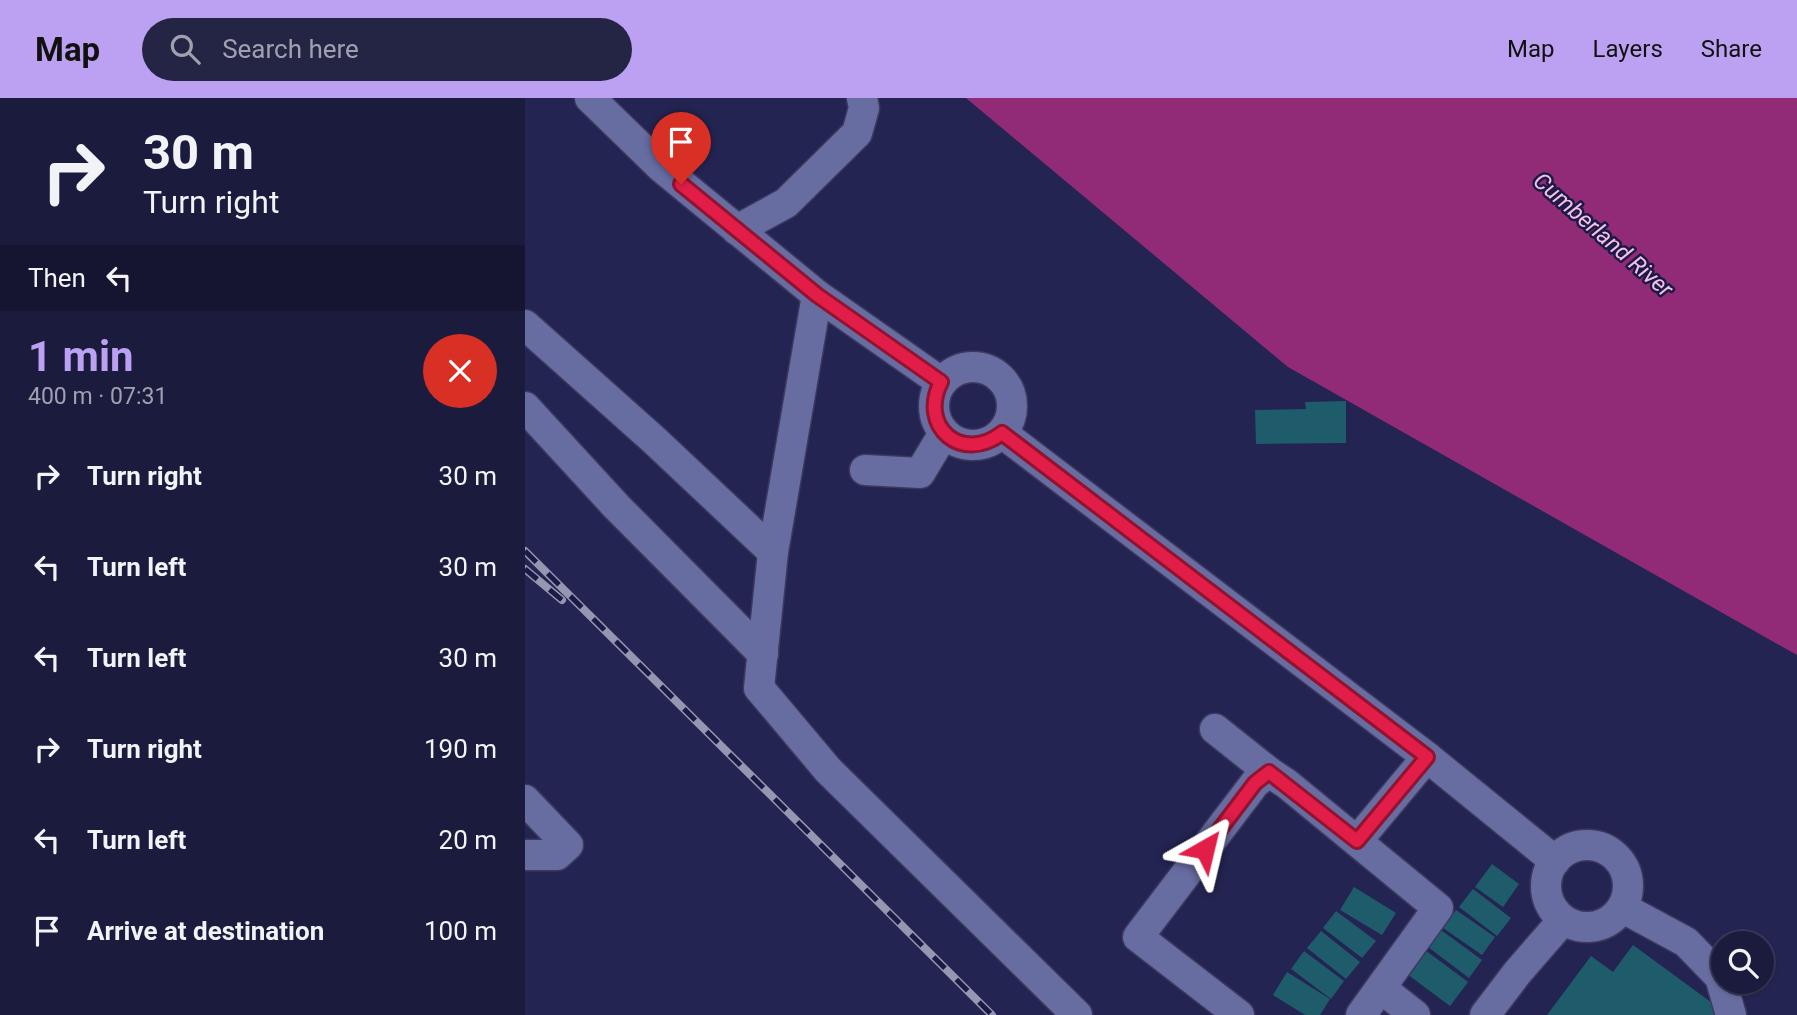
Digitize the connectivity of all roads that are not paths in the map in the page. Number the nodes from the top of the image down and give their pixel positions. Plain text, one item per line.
1 (590, 98) edge
2 (862, 98) edge
3 (737, 230) junction
4 (817, 295) junction
5 (525, 325) edge
6 (941, 382) junction
7 (525, 407) edge
8 (944, 433) junction
9 (1002, 433) junction
10 (865, 470) dead end
11 (773, 552) junction
12 (763, 654) junction
13 (1215, 729) dead end
14 (1427, 757) junction
15 (1269, 772) junction
16 (525, 800) edge
17 (1357, 841) junction
18 (525, 855) edge
19 (1555, 861) junction
20 (1623, 908) junction
21 (1563, 920) junction
22 (1381, 989) junction
23 (1077, 1015) edge
24 (1239, 1015) edge
25 (1361, 1015) edge
26 (1415, 1015) edge
27 (1485, 1015) edge
28 (1731, 1015) edge

1 - 3 lane
2 - 3 lane
3 - 4 lane
4 - 6 lane
4 - 11 lane
5 - 11 lane
6 - 8 lane
6 - 9 lane
7 - 12 lane
8 - 9 lane
8 - 10 lane
9 - 14 lane
11 - 12 lane
12 - 23 lane
13 - 15 lane
14 - 17 lane
14 - 19 lane
15 - 17 lane
15 - 24 lane
16 - 18 lane
17 - 22 lane
19 - 20 lane
19 - 21 lane
20 - 21 lane
20 - 28 lane
21 - 27 lane
22 - 25 lane
22 - 26 lane

